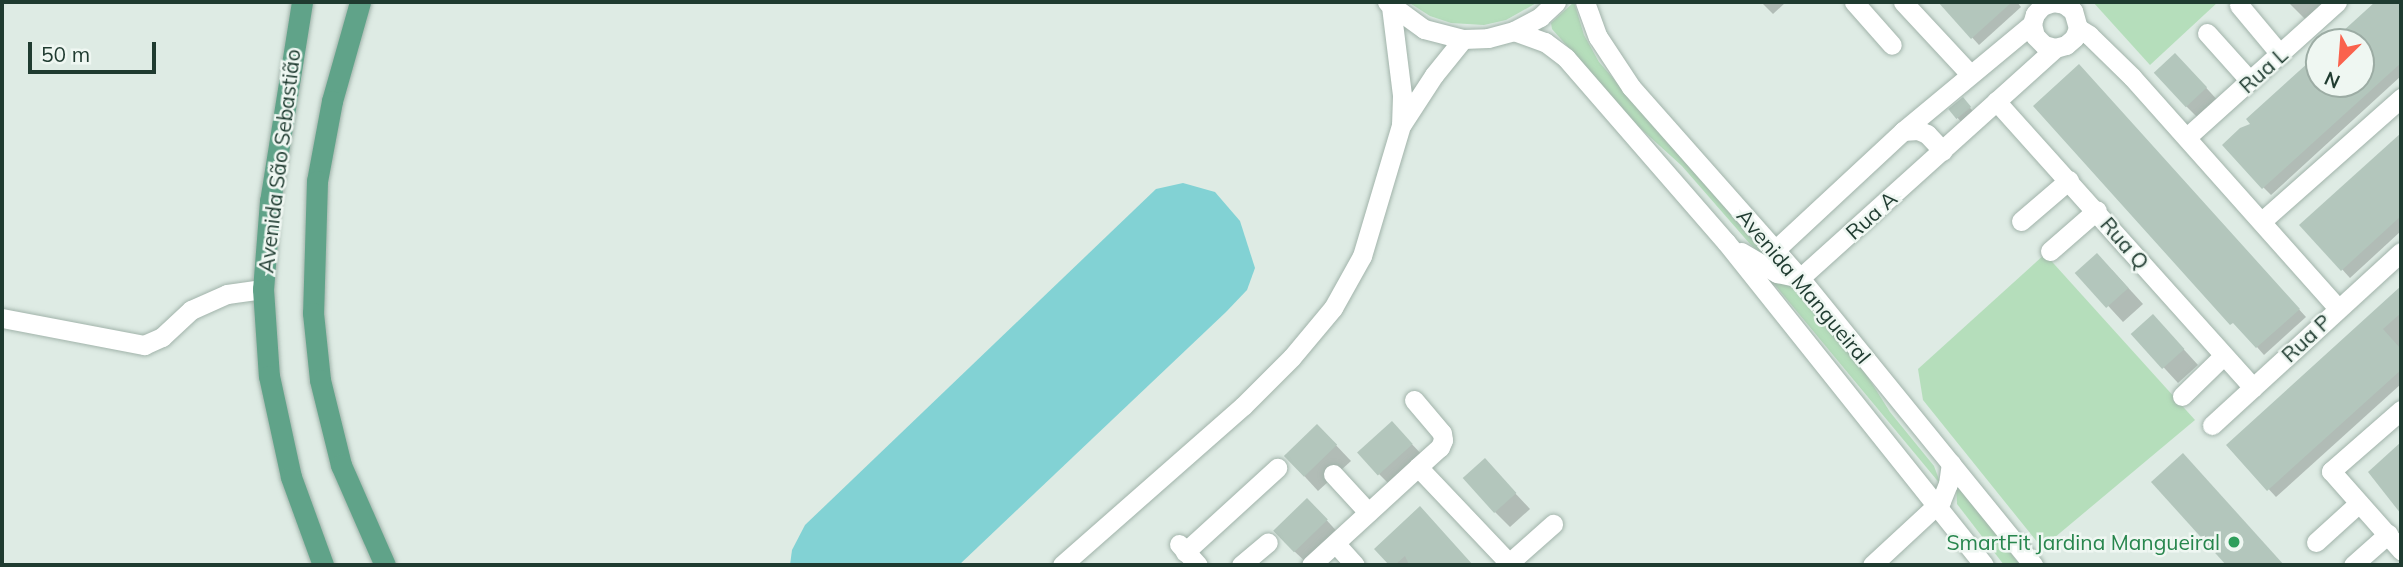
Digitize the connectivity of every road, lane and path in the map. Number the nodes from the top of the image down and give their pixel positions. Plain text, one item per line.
1 (302, 2) edge
2 (360, 2) edge
3 (1556, 2) edge
4 (1585, 2) edge
5 (1903, 2) edge
6 (2053, 2) edge
7 (2337, 2) edge
8 (1856, 3) edge
9 (1389, 4) edge
10 (2239, 5) dead end
11 (2032, 24) junction
12 (2078, 28) junction
13 (1514, 31) junction
14 (2207, 33) dead end
15 (1463, 38) junction
16 (1892, 45) dead end
17 (2055, 48) junction
18 (2280, 54) junction
19 (1970, 74) junction
20 (2250, 81) junction
21 (2401, 98) edge
22 (1996, 101) junction
23 (1401, 125) junction
24 (1903, 131) junction
25 (2188, 137) junction
26 (1942, 151) junction
27 (2068, 180) junction
28 (2096, 210) junction
29 (2021, 221) dead end
30 (2262, 222) junction
31 (1726, 242) junction
32 (1775, 250) junction
33 (2050, 251) dead end
34 (2401, 252) edge
35 (1800, 278) junction
36 (263, 289) junction
37 (2338, 309) junction
38 (2, 318) edge
39 (2223, 356) junction
40 (2253, 387) junction
41 (2182, 396) dead end
42 (1414, 400) dead end
43 (2401, 410) edge
44 (2212, 425) dead end
45 (1951, 463) junction
46 (1418, 467) junction
47 (1277, 468) dead end
48 (1333, 474) dead end
49 (2358, 503) junction
50 (1936, 507) junction
51 (1368, 512) junction
52 (1553, 524) dead end
53 (2388, 534) junction
54 (1268, 542) dead end
55 (2316, 542) dead end
56 (1336, 544) junction
57 (2401, 550) edge
58 (1188, 554) edge
59 (1510, 564) edge
60 (323, 565) edge
61 (385, 565) edge
62 (1062, 565) edge
63 (1241, 565) edge
64 (1311, 565) edge
65 (1355, 565) edge
66 (1872, 565) edge
67 (1984, 565) edge
68 (2033, 565) edge
69 (2353, 565) edge

1 - 36 main road, Avenida São Sebastião
2 - 61 main road, Avenida São Sebastião
3 - 13 street
4 - 32 street, Avenida Mangueiral
5 - 19 street
6 - 11 street, Rua A
6 - 12 street, Rua A
7 - 18 street, Rua L
8 - 16 street
9 - 15 street
9 - 23 street
10 - 18 street
11 - 17 street
11 - 19 street, Rua A
12 - 17 street, Rua A
12 - 25 street
13 - 15 street
13 - 31 street, Avenida Mangueiral
14 - 20 street
15 - 23 street
17 - 22 street, Rua A
18 - 20 street, Rua L
19 - 24 street, Rua A
20 - 25 street, Rua L
21 - 30 street
22 - 26 street, Rua A
22 - 27 street, Rua Q
23 - 62 street
24 - 26 street
24 - 32 street, Rua A
25 - 30 street
26 - 35 street, Rua A
27 - 28 street, Rua Q
27 - 29 street
28 - 33 street
28 - 39 street, Rua Q
30 - 37 street
31 - 35 street
31 - 50 street, Avenida Mangueiral
32 - 35 street, Avenida Mangueiral
34 - 37 street, Rua P
35 - 45 street, Avenida Mangueiral
36 - 38 street
36 - 60 main road, Avenida São Sebastião
37 - 40 street, Rua P
39 - 40 street, Rua Q
39 - 41 street
40 - 44 street, Rua P
42 - 46 street
43 - 49 street
45 - 50 street
45 - 68 street, Avenida Mangueiral
46 - 51 street
46 - 59 street
47 - 58 street
48 - 51 street
49 - 53 street
49 - 55 street
50 - 66 street
50 - 67 street, Avenida Mangueiral
51 - 56 street
52 - 59 street
53 - 57 street
53 - 69 street
54 - 63 street
56 - 64 street
56 - 65 street

